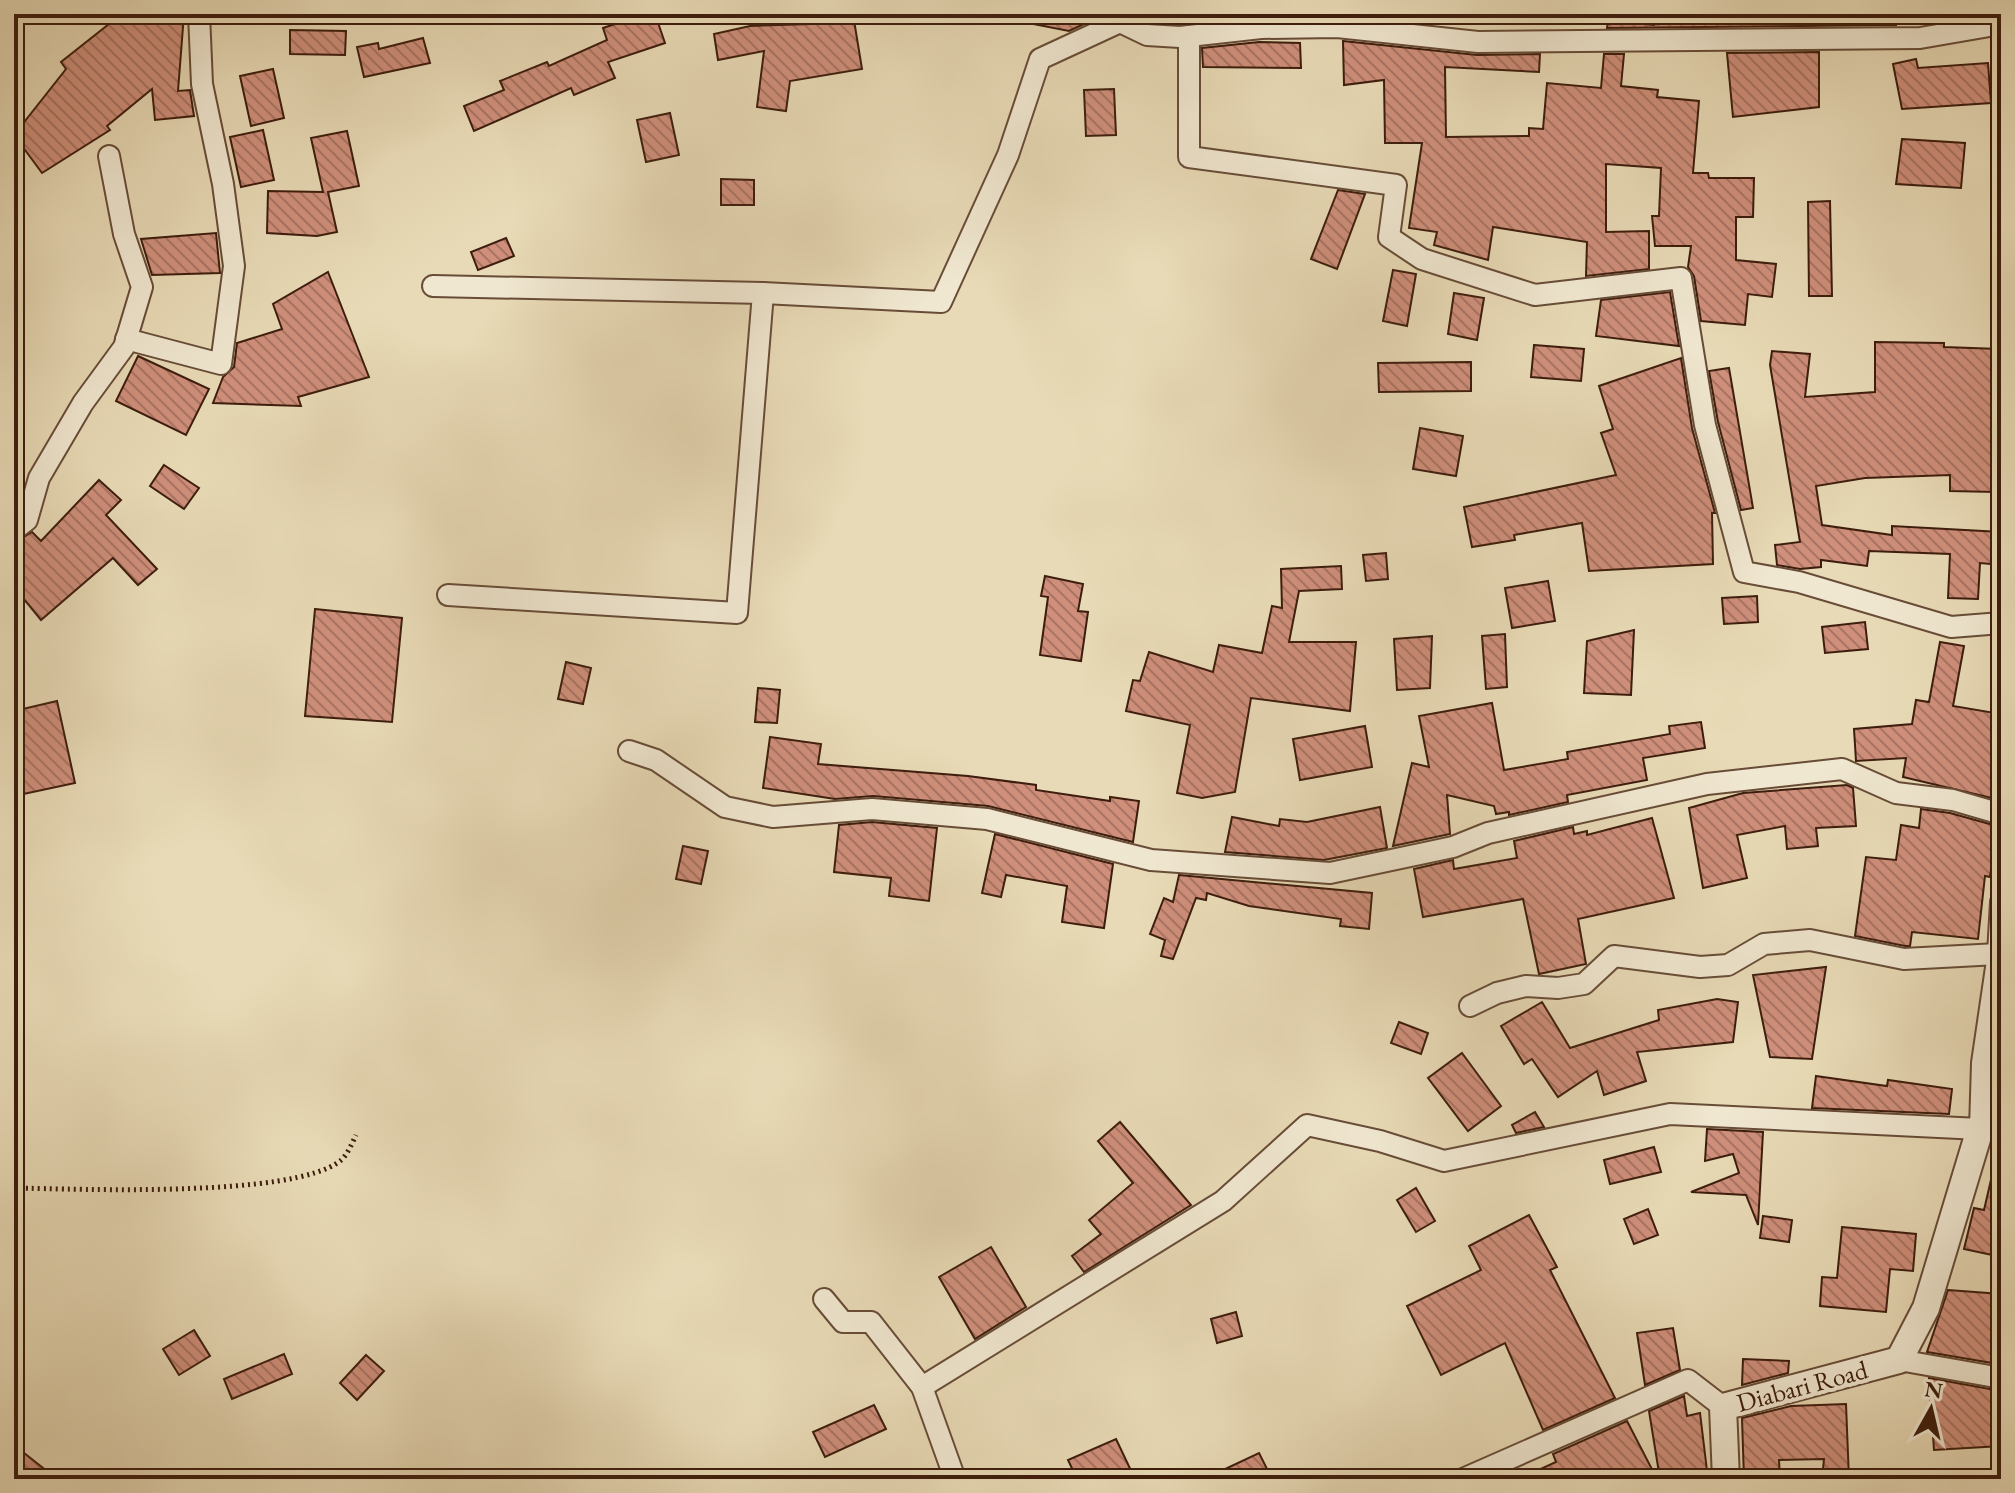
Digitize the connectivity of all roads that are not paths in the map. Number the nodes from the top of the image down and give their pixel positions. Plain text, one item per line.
1 (199, 14) edge
2 (1117, 18) edge
3 (1288, 21) edge
4 (2001, 24) edge
5 (1189, 36) junction
6 (109, 156) dead end
7 (433, 286) dead end
8 (763, 293) junction
9 (126, 339) junction
10 (14, 530) edge
11 (448, 595) dead end
12 (2001, 623) edge
13 (629, 751) dead end
14 (2001, 814) edge
15 (2001, 902) edge
16 (1998, 954) junction
17 (1997, 996) edge
18 (1470, 1006) dead end
19 (1980, 1129) junction
20 (824, 1299) dead end
21 (1899, 1360) junction
22 (2001, 1378) edge
23 (922, 1387) junction
24 (1723, 1407) junction
25 (955, 1479) edge
26 (1463, 1479) edge
27 (1726, 1479) edge

1 - 9 street
2 - 5 street
2 - 8 street
3 - 4 street
3 - 5 street
5 - 12 street
6 - 9 street
7 - 8 street
8 - 11 street
9 - 10 street
13 - 14 street
15 - 16 street
16 - 17 street
16 - 18 street
17 - 19 street
19 - 21 street, Diabari Road
19 - 23 street
20 - 23 street
21 - 22 street
21 - 24 street, Diabari Road
23 - 25 street
24 - 26 street
24 - 27 street, Diabari Road

